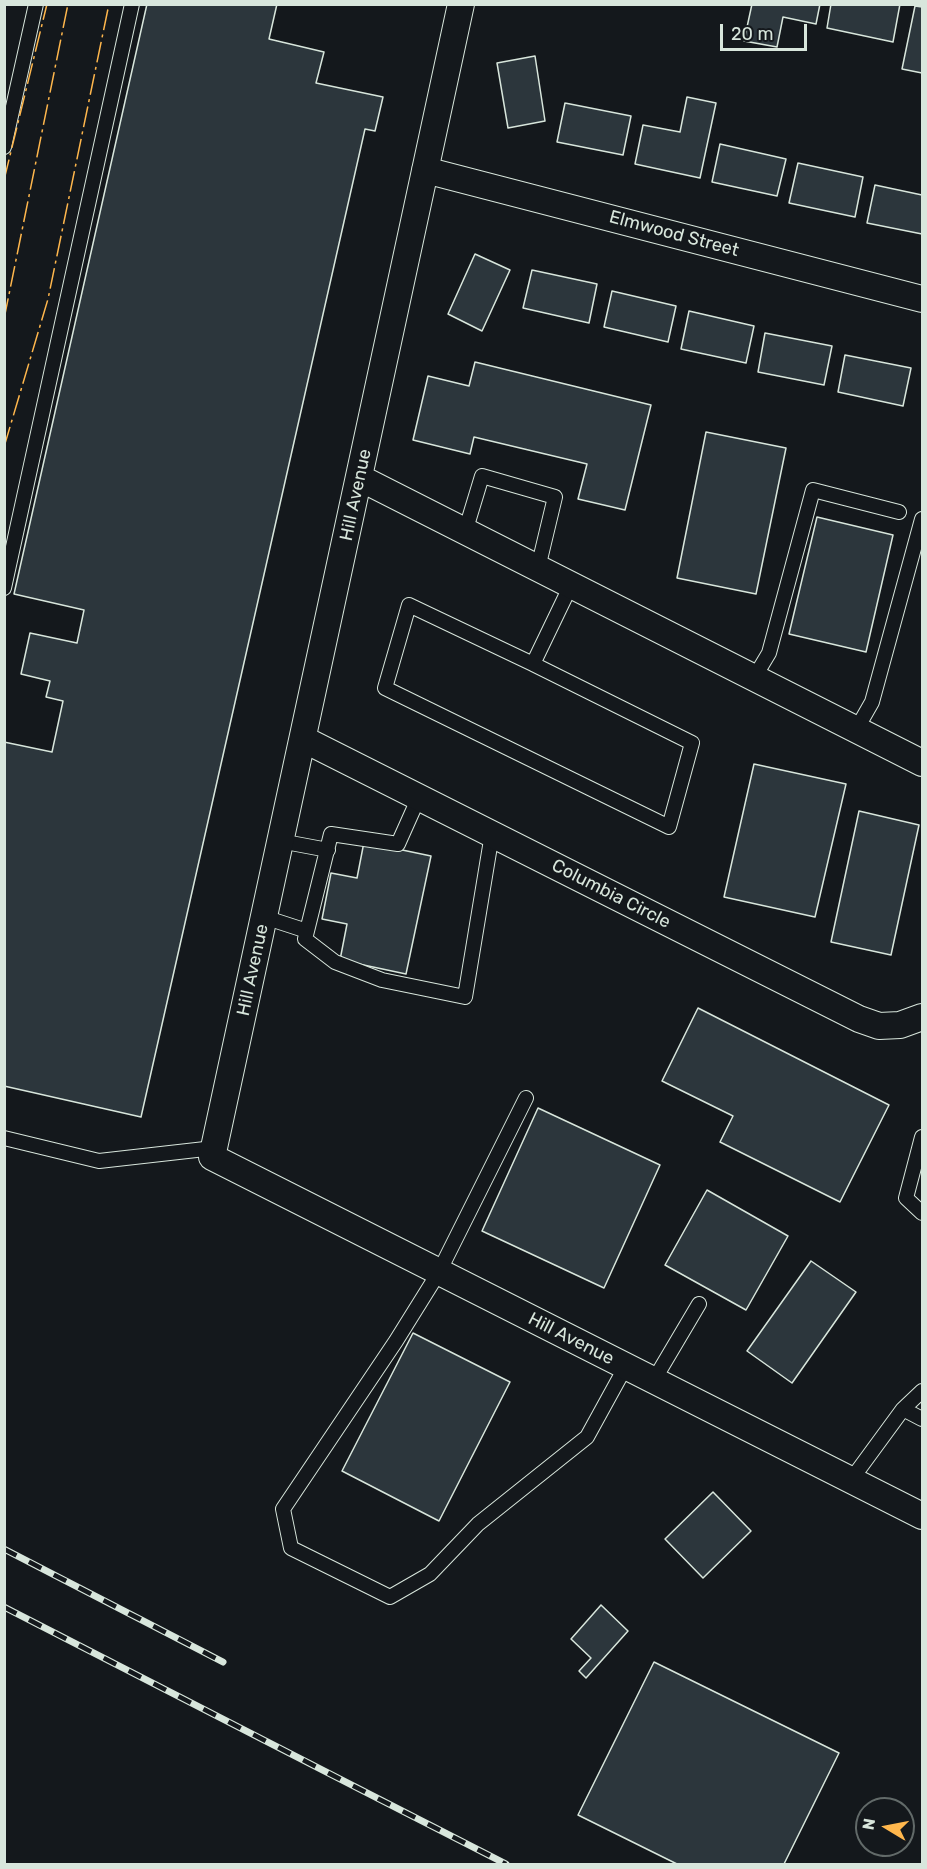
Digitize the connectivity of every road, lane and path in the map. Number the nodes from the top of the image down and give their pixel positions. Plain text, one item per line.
1 (36, 4) edge
2 (132, 4) edge
3 (460, 4) edge
4 (4, 147) edge
5 (425, 170) junction
6 (922, 299) edge
7 (360, 478) junction
8 (899, 512) dead end
9 (922, 519) edge
10 (465, 532) junction
11 (538, 568) junction
12 (571, 585) junction
13 (4, 588) edge
14 (533, 664) junction
15 (754, 678) junction
16 (856, 730) junction
17 (303, 738) junction
18 (922, 763) edge
19 (419, 797) junction
20 (492, 834) junction
21 (280, 841) junction
22 (327, 850) junction
23 (264, 917) junction
24 (307, 931) junction
25 (922, 1017) edge
26 (526, 1098) dead end
27 (922, 1137) edge
28 (4, 1138) edge
29 (214, 1148) junction
30 (922, 1213) edge
31 (439, 1272) junction
32 (699, 1304) dead end
33 (626, 1366) junction
34 (654, 1380) junction
35 (922, 1391) edge
36 (903, 1409) junction
37 (922, 1419) edge
38 (851, 1480) junction
39 (922, 1516) edge

1 - 4 lane
2 - 13 lane
3 - 5 street, Hill Avenue
5 - 6 street, Elmwood Street
5 - 7 street, Hill Avenue
7 - 10 street
7 - 17 street, Hill Avenue
8 - 15 lane
9 - 16 lane
10 - 11 street
10 - 11 lane
11 - 12 street
12 - 14 lane
12 - 15 street
14 - 14 lane
15 - 16 street
16 - 18 street
17 - 19 street, Columbia Circle
17 - 21 street, Hill Avenue
19 - 20 street, Columbia Circle
19 - 22 lane
20 - 24 lane
20 - 25 street, Columbia Circle
21 - 22 lane
21 - 23 street, Hill Avenue
22 - 24 lane
23 - 24 lane
23 - 29 street, Hill Avenue
26 - 31 lane
27 - 30 lane
28 - 29 lane
29 - 31 street, Hill Avenue
31 - 33 street, Hill Avenue
31 - 33 lane
32 - 34 lane
33 - 34 street, Hill Avenue
34 - 38 street, Hill Avenue
35 - 36 lane
36 - 37 lane
36 - 38 lane
38 - 39 street, Hill Avenue

